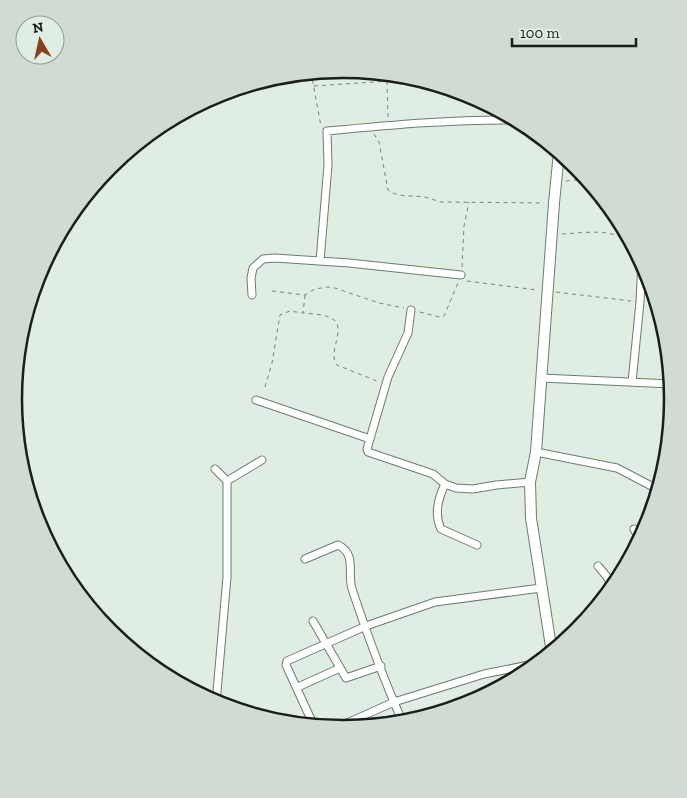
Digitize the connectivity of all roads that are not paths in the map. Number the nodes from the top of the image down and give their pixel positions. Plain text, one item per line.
1 (502, 120) edge
2 (558, 161) edge
3 (320, 260) junction
4 (461, 275) road end
5 (641, 279) edge
6 (252, 295) dead end
7 (411, 310) road end
8 (541, 378) junction
9 (632, 382) junction
10 (664, 384) edge
11 (256, 400) dead end
12 (370, 439) junction
13 (536, 452) junction
14 (262, 460) dead end
15 (215, 469) dead end
16 (227, 481) junction
17 (530, 482) junction
18 (445, 484) junction
19 (652, 487) edge
20 (634, 529) dead end
21 (635, 532) edge
22 (477, 545) dead end
23 (305, 559) dead end
24 (598, 566) dead end
25 (608, 579) edge
26 (541, 588) junction
27 (313, 621) dead end
28 (366, 626) junction
29 (326, 644) junction
30 (551, 644) edge
31 (381, 666) junction
32 (521, 667) edge
33 (340, 668) junction
34 (298, 687) junction
35 (217, 694) edge
36 (394, 702) junction
37 (400, 715) edge
38 (311, 718) edge
39 (355, 719) edge

1 - 3 street
2 - 8 main road
3 - 4 street
3 - 6 street
5 - 9 street
7 - 12 street
8 - 9 street
8 - 13 main road
9 - 10 street
11 - 12 street
12 - 18 street
13 - 17 main road
13 - 19 street
14 - 16 street
15 - 16 street
16 - 35 street
17 - 18 street
17 - 26 main road
18 - 22 street
20 - 21 street
23 - 28 street
24 - 25 street
26 - 28 street
26 - 30 main road
27 - 29 street
28 - 29 street
28 - 31 street
29 - 33 street
29 - 34 street
31 - 33 street
31 - 36 street
32 - 36 street
33 - 34 street
34 - 38 street
36 - 37 street
36 - 39 street

